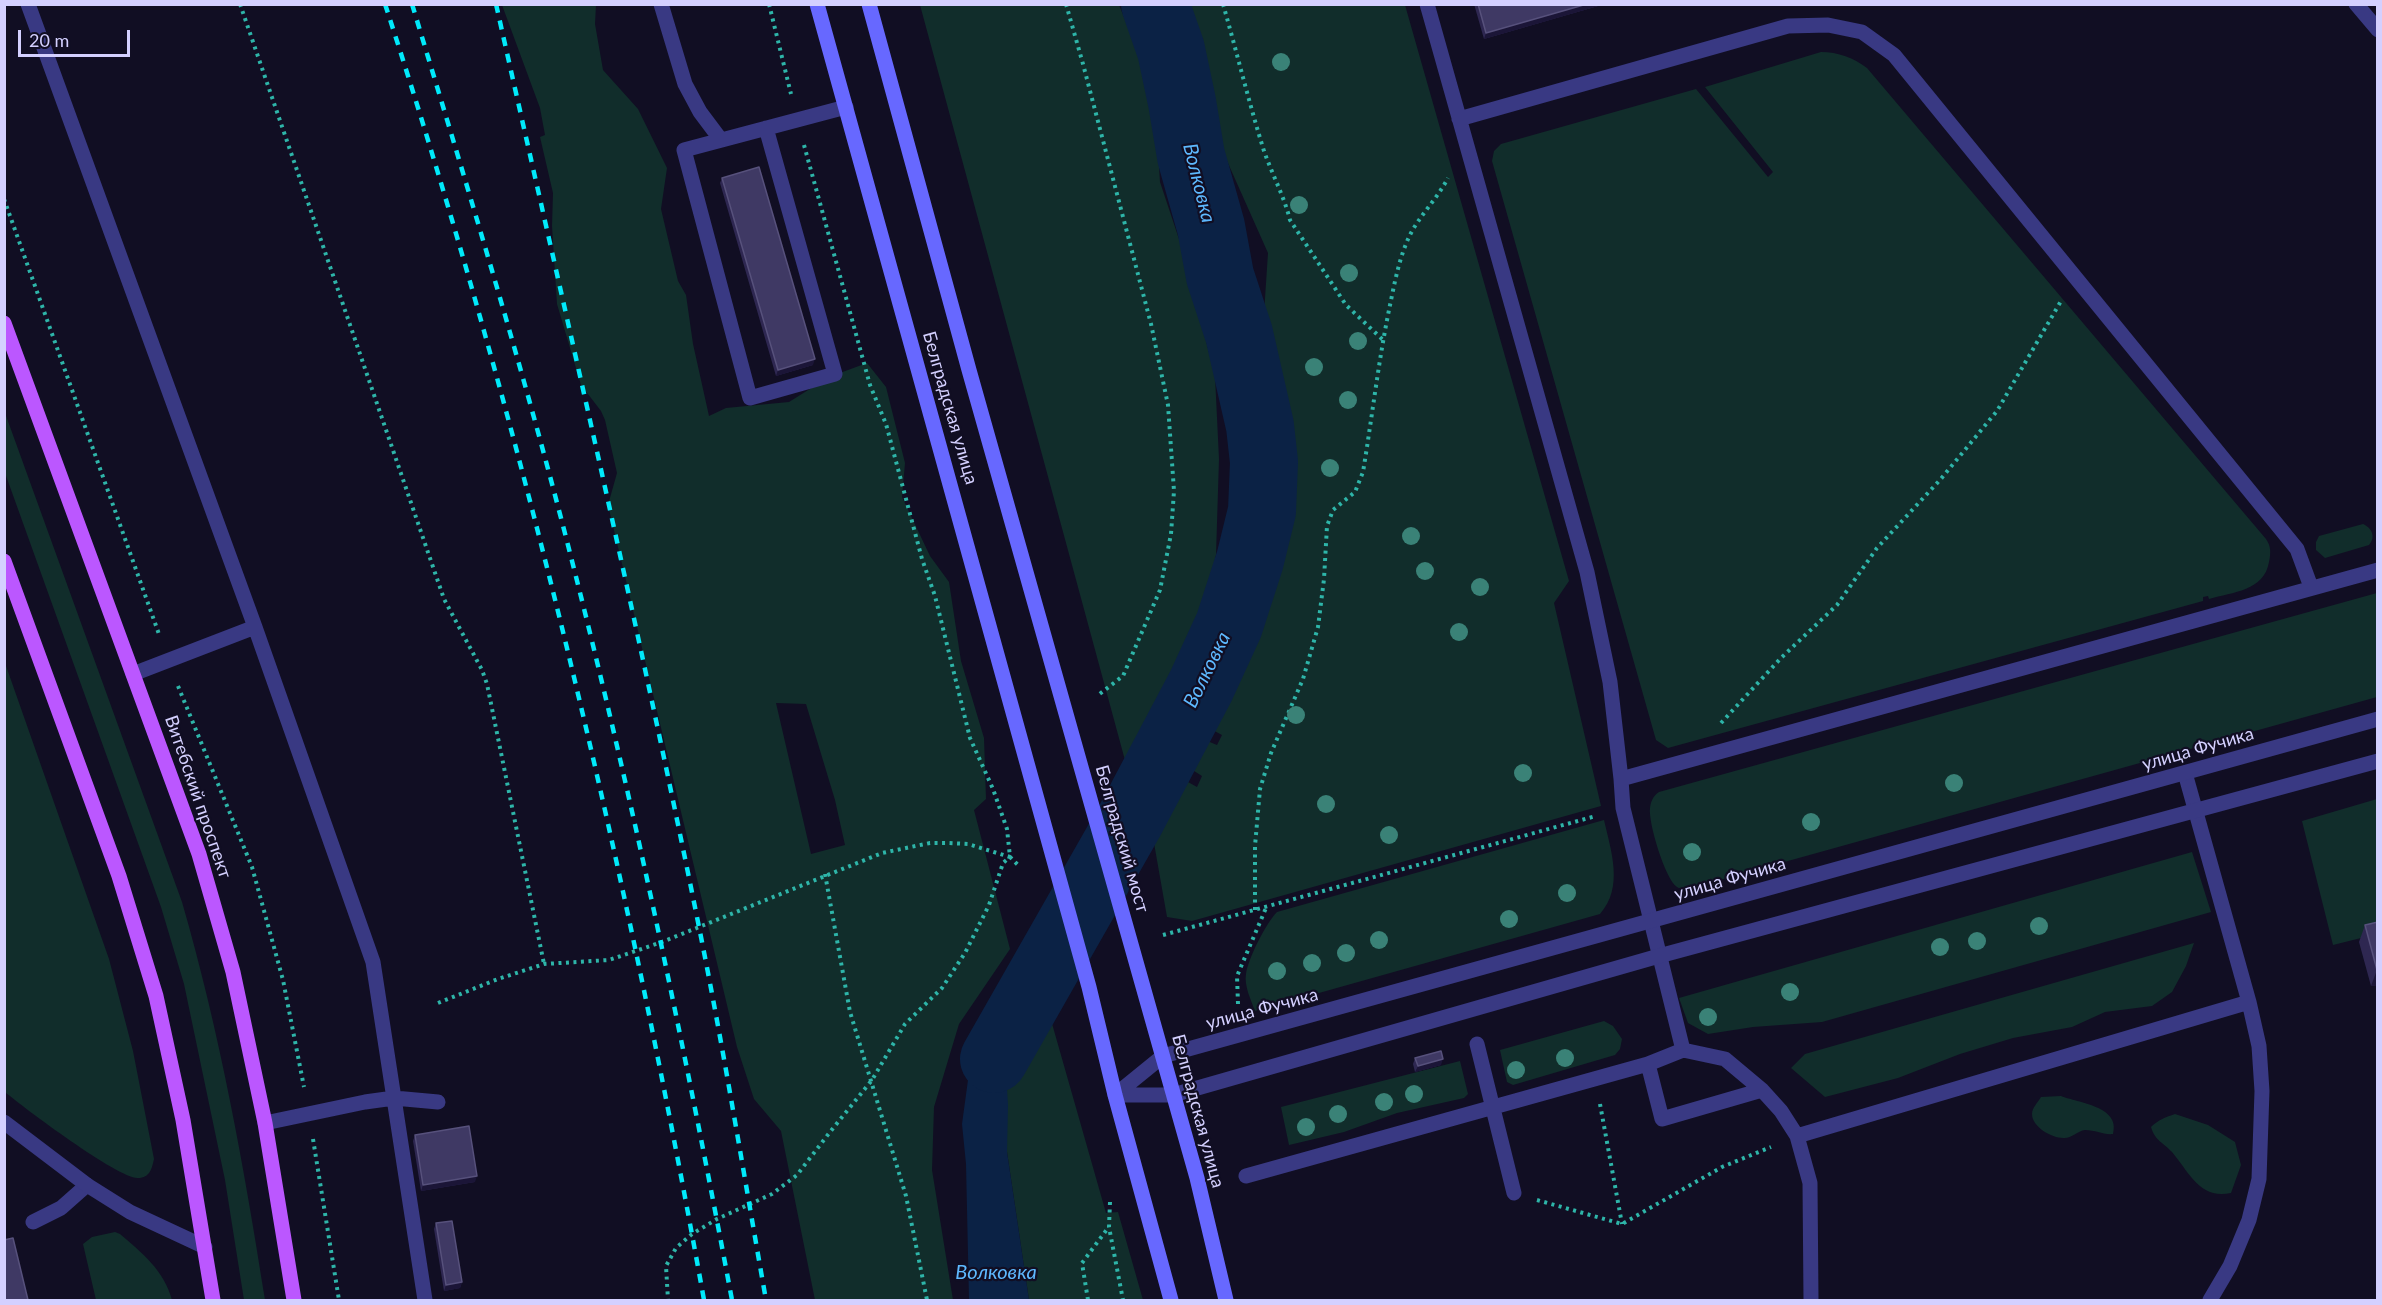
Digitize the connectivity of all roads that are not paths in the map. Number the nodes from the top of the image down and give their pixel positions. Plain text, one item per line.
1 (28, 4) edge
2 (661, 4) edge
3 (818, 4) edge
4 (869, 4) edge
5 (1427, 4) edge
6 (2356, 4) edge
7 (2378, 30) edge
8 (846, 107) junction
9 (1459, 119) junction
10 (766, 128) junction
11 (721, 140) junction
12 (4, 323) edge
13 (4, 561) edge
14 (2378, 570) edge
15 (2311, 588) junction
16 (255, 627) junction
17 (133, 674) junction
18 (2378, 719) edge
19 (1078, 757) joint
20 (2378, 761) edge
21 (2185, 773) junction
22 (1621, 779) junction
23 (2197, 812) junction
24 (1651, 921) junction
25 (1129, 933) joint
26 (1659, 956) junction
27 (2249, 1002) junction
28 (1477, 1044) dead end
29 (1683, 1050) junction
30 (1163, 1056) junction
31 (1648, 1064) junction
32 (1762, 1090) junction
33 (1115, 1095) junction
34 (1173, 1095) junction
35 (394, 1098) junction
36 (438, 1102) dead end
37 (1493, 1108) junction
38 (4, 1122) edge
39 (264, 1123) junction
40 (1797, 1136) junction
41 (1246, 1176) dead end
42 (87, 1185) junction
43 (1514, 1193) road end
44 (33, 1222) dead end
45 (205, 1247) junction
46 (213, 1300) edge
47 (294, 1300) edge
48 (425, 1300) edge
49 (1171, 1300) edge
50 (1226, 1300) edge
51 (1811, 1300) edge
52 (2211, 1300) edge

1 - 16 street
2 - 11 street
3 - 8 street, Белградская улица
4 - 19 street, Белградская улица
5 - 9 street
6 - 7 street
8 - 10 street
8 - 33 street, Белградская улица
9 - 15 street
9 - 22 street
10 - 11 street
10 - 11 street
12 - 17 main road, Витебский проспект
13 - 45 main road
14 - 15 street
15 - 22 street
16 - 17 street
16 - 35 street
17 - 39 main road, Витебский проспект
18 - 21 street, улица Фучика
19 - 25 street, Белградский мост
20 - 23 street
21 - 23 street
21 - 24 street, улица Фучика
22 - 24 street
23 - 26 street
23 - 27 street
24 - 26 street
24 - 30 street, улица Фучика
25 - 30 street, Белградская улица
26 - 29 street
26 - 34 street
27 - 40 street
27 - 52 street
28 - 37 street
29 - 31 street
29 - 32 street
30 - 33 street, улица Фучика
30 - 34 street, Белградская улица
31 - 32 street
31 - 37 street
32 - 40 street
33 - 34 street
33 - 49 street
34 - 50 street, Белградская улица
35 - 36 street
35 - 39 street
35 - 48 street
37 - 41 street
37 - 43 street
38 - 42 street
39 - 47 main road, Витебский проспект
40 - 51 street
42 - 44 street
42 - 45 street
45 - 46 main road

